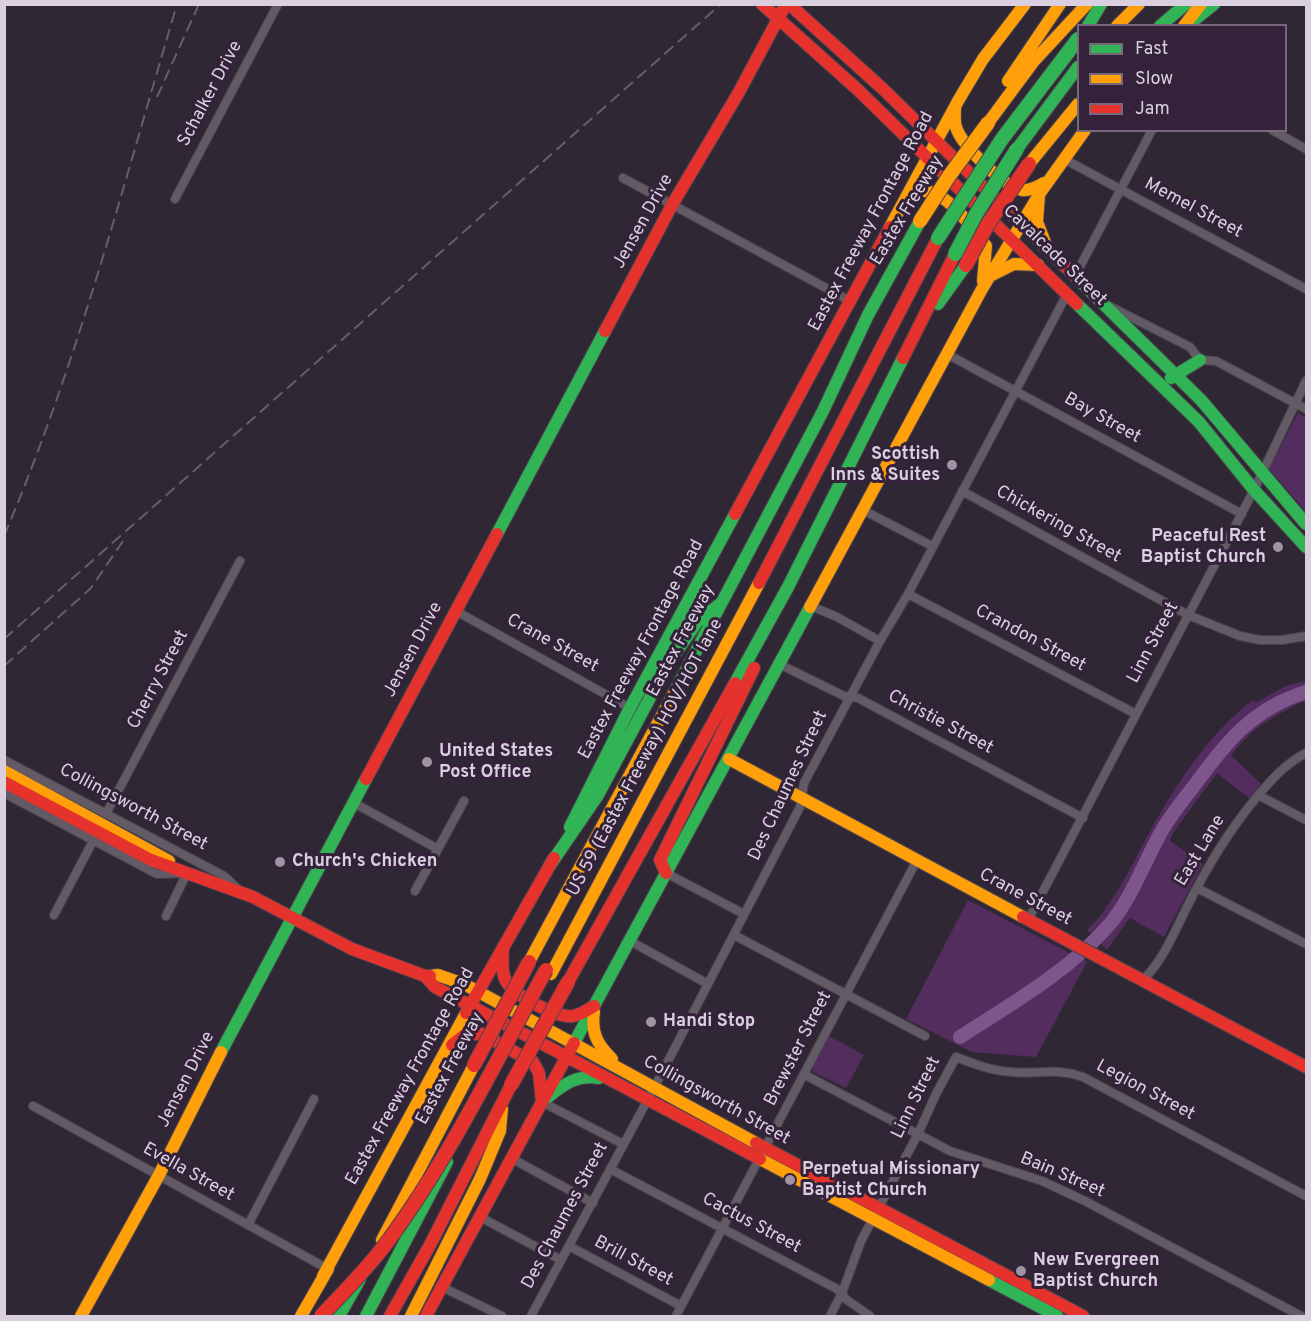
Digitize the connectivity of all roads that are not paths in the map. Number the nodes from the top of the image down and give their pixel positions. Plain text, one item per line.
1 (278, 4) edge
2 (762, 4) edge
3 (788, 4) edge
4 (1025, 4) edge
5 (1060, 4) edge
6 (1087, 4) edge
7 (1101, 4) edge
8 (1139, 4) edge
9 (1186, 4) edge
10 (1201, 4) edge
11 (1214, 4) edge
12 (778, 19) junction
13 (1089, 24) edge
14 (1119, 24) edge
15 (1162, 24) edge
16 (1186, 24) edge
17 (1188, 24) edge
18 (1077, 40) edge
19 (1077, 69) edge
20 (869, 76) junction
21 (857, 89) junction
22 (1077, 105) edge
23 (955, 107) junction
24 (986, 121) junction
25 (1084, 132) edge
26 (1151, 132) edge
27 (1276, 132) edge
28 (936, 141) junction
29 (1306, 148) edge
30 (927, 157) junction
31 (1064, 159) junction
32 (623, 178) dead end
33 (1049, 180) junction
34 (1121, 189) junction
35 (1040, 193) junction
36 (175, 200) dead end
37 (904, 201) junction
38 (672, 205) junction
39 (1020, 223) junction
40 (1011, 239) junction
41 (1047, 249) junction
42 (1038, 265) junction
43 (1075, 276) junction
44 (985, 283) junction
45 (1306, 289) edge
46 (1067, 294) junction
47 (850, 301) junction
48 (1102, 302) junction
49 (910, 343) junction
50 (947, 354) junction
51 (1200, 360) junction
52 (1175, 374) junction
53 (1306, 381) edge
54 (1164, 386) junction
55 (1015, 390) junction
56 (1295, 403) junction
57 (1306, 409) edge
58 (1262, 473) junction
59 (1254, 490) junction
60 (962, 491) junction
61 (863, 510) junction
62 (1242, 514) junction
63 (1306, 524) edge
64 (932, 546) junction
65 (1306, 548) edge
66 (240, 561) dead end
67 (908, 594) junction
68 (724, 601) junction
69 (811, 606) junction
70 (456, 611) junction
71 (1188, 615) junction
72 (766, 627) junction
73 (1306, 636) edge
74 (880, 641) junction
75 (780, 664) junction
76 (850, 696) junction
77 (630, 708) junction
78 (1136, 714) junction
79 (1306, 753) edge
80 (729, 759) junction
81 (4, 760) edge
82 (4, 771) edge
83 (4, 782) edge
84 (4, 794) edge
85 (1258, 795) junction
86 (802, 798) junction
87 (464, 801) dead end
88 (354, 803) junction
89 (1083, 818) junction
90 (1306, 820) edge
91 (97, 826) junction
92 (438, 849) junction
93 (917, 860) junction
94 (550, 865) junction
95 (187, 873) junction
96 (666, 873) junction
97 (1197, 888) junction
98 (415, 891) dead end
99 (241, 892) junction
100 (744, 914) junction
101 (54, 915) dead end
102 (166, 916) dead end
103 (292, 917) junction
104 (1028, 920) junction
105 (734, 935) junction
106 (630, 941) junction
107 (1306, 944) edge
108 (503, 946) junction
109 (548, 972) junction
110 (426, 976) junction
111 (1142, 981) junction
112 (708, 984) junction
113 (477, 992) junction
114 (846, 994) junction
115 (471, 1005) junction
116 (596, 1005) junction
117 (925, 1036) dead end
118 (574, 1044) junction
119 (448, 1049) junction
120 (567, 1057) junction
121 (956, 1057) joint
122 (1306, 1066) edge
123 (629, 1074) junction
124 (805, 1075) junction
125 (616, 1083) junction
126 (651, 1093) junction
127 (314, 1099) dead end
128 (503, 1101) junction
129 (542, 1102) junction
130 (33, 1106) dead end
131 (918, 1134) junction
132 (623, 1144) junction
133 (762, 1154) junction
134 (512, 1158) junction
135 (437, 1167) junction
136 (610, 1169) junction
137 (159, 1175) junction
138 (1306, 1196) edge
139 (593, 1203) junction
140 (875, 1215) junction
141 (480, 1217) junction
142 (248, 1225) junction
143 (723, 1228) junction
144 (569, 1246) junction
145 (561, 1260) junction
146 (328, 1269) junction
147 (442, 1287) junction
148 (842, 1293) junction
149 (681, 1306) junction
150 (81, 1317) edge
151 (299, 1317) edge
152 (321, 1317) edge
153 (339, 1317) edge
154 (355, 1317) edge
155 (366, 1317) edge
156 (390, 1317) edge
157 (411, 1317) edge
158 (426, 1317) edge
159 (502, 1317) edge
160 (531, 1317) edge
161 (676, 1317) edge
162 (830, 1317) edge
163 (870, 1317) edge
164 (1057, 1317) edge
165 (1083, 1317) edge
166 (1301, 1317) edge

1 - 36 street, Schalker Drive
2 - 12 main road, Cavalcade Street
3 - 12 main road, Jensen Drive
3 - 20 main road, Cavalcade Street
4 - 23 main road, Eastex Freeway Frontage Road
5 - 24 main road
6 - 24 main road, Eastex Freeway
7 - 13 main road
8 - 14 main road
9 - 15 main road
10 - 16 main road
11 - 17 main road
12 - 21 main road, Cavalcade Street
12 - 38 main road, Jensen Drive
18 - 109 main road, US 59 (Eastex Freeway) HOV/HOT lane, bridge
19 - 49 main road, bridge
20 - 21 main road
20 - 28 main road, Cavalcade Street
21 - 30 main road, Cavalcade Street
22 - 49 main road, bridge
23 - 28 main road, Eastex Freeway Frontage Road
23 - 33 main road
24 - 68 main road, Eastex Freeway, bridge
25 - 31 main road
26 - 34 street
27 - 29 street
28 - 30 main road, Eastex Freeway Frontage Road
28 - 39 main road, Cavalcade Street
30 - 37 main road, Eastex Freeway Frontage Road
30 - 40 main road, Cavalcade Street
31 - 33 main road
31 - 34 street, Memel Street
32 - 38 street
33 - 35 main road
34 - 43 street
34 - 45 street, Memel Street
35 - 39 main road
35 - 41 main road
37 - 44 main road
37 - 47 main road, Eastex Freeway Frontage Road
38 - 47 street
38 - 70 main road, Jensen Drive
39 - 40 main road
39 - 41 main road, Cavalcade Street
40 - 42 main road, Cavalcade Street
40 - 44 main road
41 - 43 main road, Cavalcade Street
42 - 44 main road
42 - 46 main road, Cavalcade Street
43 - 48 main road, Cavalcade Street
44 - 50 main road
46 - 54 main road, Cavalcade Street
46 - 55 street, Des Chaumes Street
47 - 77 main road, Eastex Freeway Frontage Road
48 - 51 street
48 - 52 main road, Cavalcade Street
49 - 72 main road
50 - 55 street, Bay Street
50 - 61 main road
51 - 52 main road
51 - 56 street
52 - 54 main road
52 - 58 main road, Cavalcade Street
53 - 56 street, Linn Street
54 - 59 main road, Cavalcade Street
55 - 60 street, Des Chaumes Street
55 - 62 street, Bay Street
56 - 57 street
56 - 58 street, Linn Street
58 - 59 street, Linn Street
58 - 63 main road, Cavalcade Street
59 - 62 street, Linn Street
59 - 65 main road, Cavalcade Street
60 - 64 street, Des Chaumes Street
60 - 71 street, Chickering Street
61 - 64 street
61 - 69 main road
62 - 71 street, Linn Street
64 - 67 street, Des Chaumes Street
66 - 91 street, Cherry Street
67 - 74 street, Des Chaumes Street
67 - 78 street, Crandon Street
68 - 94 main road
68 - 153 main road, Eastex Freeway, bridge
69 - 74 street
69 - 75 main road
70 - 77 street, Crane Street
70 - 88 main road, Jensen Drive
71 - 73 street, Chickering Street
71 - 78 street, Linn Street
72 - 96 main road
72 - 128 main road, bridge
74 - 76 street, Des Chaumes Street
75 - 76 street, Christie Street
75 - 80 main road
76 - 86 street, Des Chaumes Street
76 - 89 street, Christie Street
77 - 94 main road, Eastex Freeway Frontage Road
78 - 89 street, Linn Street
79 - 85 street, East Lane
80 - 86 main road, Crane Street
80 - 96 main road
81 - 91 street, Collingsworth Street
82 - 91 main road, Collingsworth Street
83 - 91 main road, Collingsworth Street
84 - 91 street, Collingsworth Street
85 - 90 street
85 - 97 street, East Lane
86 - 93 main road, Crane Street
86 - 100 street, Des Chaumes Street
87 - 92 street
88 - 92 street
88 - 103 main road, Jensen Drive
89 - 104 street, Linn Street
91 - 95 main road, Collingsworth Street
91 - 99 street, Collingsworth Street
91 - 101 street, Cherry Street
92 - 98 street
93 - 104 main road, Crane Street
93 - 114 street, Brewster Street
94 - 108 main road, Eastex Freeway Frontage Road
95 - 99 main road, Collingsworth Street
95 - 102 street
96 - 100 street
96 - 106 main road
97 - 107 street
97 - 111 street, East Lane
99 - 103 main road, Collingsworth Street
100 - 105 street, Des Chaumes Street
103 - 110 main road, Collingsworth Street
103 - 137 main road, Jensen Drive
104 - 111 main road, Crane Street
105 - 112 street, Des Chaumes Street
105 - 114 street
106 - 112 street
106 - 116 main road
108 - 113 main road, Eastex Freeway Frontage Road
108 - 116 main road
109 - 135 main road, Eastex Freeway, bridge
109 - 155 main road, US 59 (Eastex Freeway) HOV/HOT lane
110 - 113 main road, Collingsworth Street
110 - 115 main road, Collingsworth Street
111 - 122 main road, Crane Street
112 - 126 street, Des Chaumes Street
113 - 115 main road, Eastex Freeway Frontage Road
113 - 118 main road, Collingsworth Street
114 - 117 street
114 - 124 street, Brewster Street
115 - 119 main road, Eastex Freeway Frontage Road
115 - 120 main road, Collingsworth Street
116 - 118 main road
116 - 123 main road
118 - 120 main road
118 - 123 main road, Collingsworth Street
119 - 129 main road
119 - 146 main road, Eastex Freeway Frontage Road
120 - 125 main road, Collingsworth Street
120 - 129 main road
121 - 131 street, Linn Street
121 - 138 street, Legion Street
123 - 126 main road, Collingsworth Street
124 - 131 street, Bain Street
124 - 133 street, Brewster Street
125 - 126 main road, Collingsworth Street
125 - 129 main road
126 - 132 street, Des Chaumes Street
126 - 133 main road, Collingsworth Street
127 - 142 street
128 - 156 main road
128 - 157 main road
129 - 132 street
129 - 134 main road
130 - 137 street, Evella Street
131 - 140 street, Linn Street
131 - 166 street, Bain Street
132 - 136 street, Des Chaumes Street
133 - 140 main road, Collingsworth Street
133 - 143 street, Brewster Street
134 - 139 street
134 - 141 main road
135 - 152 main road, bridge
135 - 154 main road, Eastex Freeway, bridge
136 - 139 street, Des Chaumes Street
136 - 143 street, Cactus Street
137 - 142 street, Evella Street
137 - 150 main road, Jensen Drive
139 - 144 street, Des Chaumes Street
140 - 148 street, Linn Street
140 - 164 main road, Collingsworth Street
140 - 165 main road, Collingsworth Street
141 - 145 street
141 - 147 main road
142 - 146 street, Evella Street
143 - 148 street, Cactus Street
143 - 149 street, Brewster Street
144 - 145 street, Des Chaumes Street
144 - 149 street, Brill Street
145 - 160 street, Des Chaumes Street
146 - 151 main road, Eastex Freeway Frontage Road
147 - 158 main road
147 - 159 street
148 - 162 street, Linn Street
148 - 163 street, Cactus Street
149 - 161 street, Brewster Street

